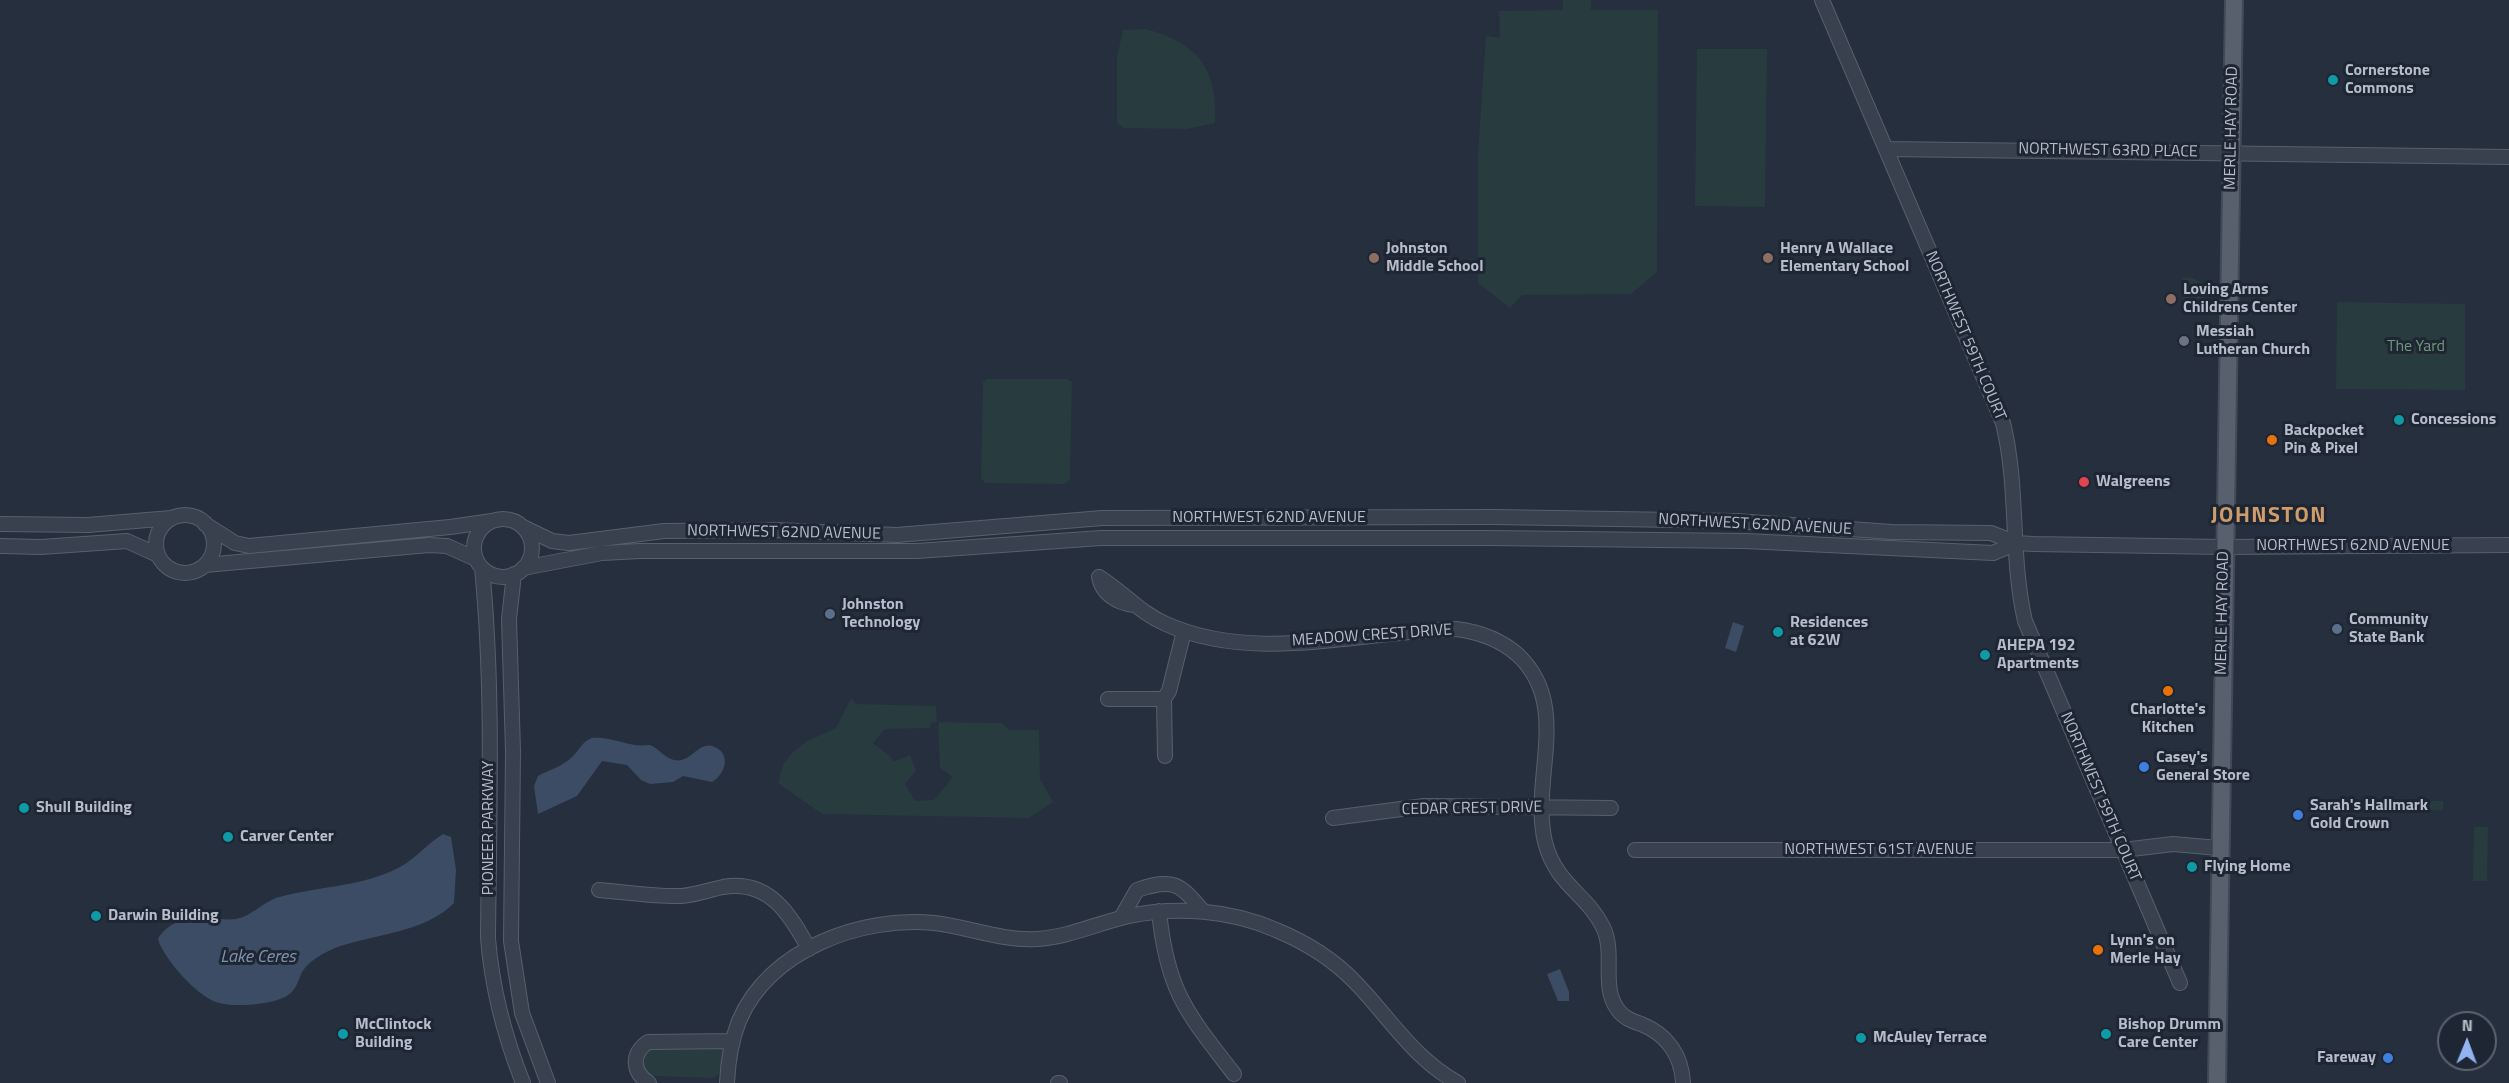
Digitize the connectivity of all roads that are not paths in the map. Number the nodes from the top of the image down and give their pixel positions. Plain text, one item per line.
1 (1822, 0) edge
2 (2234, 0) edge
3 (1886, 149) junction
4 (2231, 152) junction
5 (2509, 157) edge
6 (174, 518) junction
7 (492, 521) junction
8 (0, 524) edge
9 (205, 524) junction
10 (524, 527) junction
11 (2017, 543) junction
12 (2509, 545) edge
13 (0, 546) edge
14 (2224, 547) junction
15 (158, 555) junction
16 (479, 563) junction
17 (205, 565) junction
18 (519, 571) junction
19 (1134, 605) dead end
20 (1184, 631) junction
21 (1108, 699) dead end
22 (1164, 699) junction
23 (1165, 756) dead end
24 (1542, 807) junction
25 (1611, 808) dead end
26 (1333, 818) dead end
27 (2219, 848) junction
28 (1635, 850) dead end
29 (2123, 850) junction
30 (599, 890) dead end
31 (1203, 911) junction
32 (1159, 912) junction
33 (1121, 918) junction
34 (809, 949) junction
35 (2180, 983) dead end
36 (733, 1041) junction
37 (1234, 1074) dead end
38 (522, 1083) edge
39 (548, 1083) edge
40 (649, 1083) edge
41 (727, 1083) edge
42 (1458, 1083) edge
43 (1683, 1083) edge
44 (2217, 1083) edge

1 - 3 street, NORTHWEST 59TH COURT
2 - 4 main road, MERLE HAY ROAD
3 - 4 street, NORTHWEST 63RD PLACE
3 - 11 street, NORTHWEST 59TH COURT
4 - 5 street, NORTHWEST 63RD PLACE
4 - 14 main road, MERLE HAY ROAD
6 - 8 street
6 - 9 street
6 - 15 street
7 - 9 street
7 - 10 street
7 - 16 street
9 - 17 street
10 - 11 street, NORTHWEST 62ND AVENUE
10 - 18 street
11 - 14 street, NORTHWEST 62ND AVENUE
11 - 18 street, NORTHWEST 62ND AVENUE
11 - 29 street, NORTHWEST 59TH COURT
12 - 14 street, NORTHWEST 62ND AVENUE
13 - 15 street
14 - 27 main road, MERLE HAY ROAD
15 - 17 street
16 - 17 street
16 - 18 street
16 - 38 street, PIONEER PARKWAY
18 - 39 street, PIONEER PARKWAY
19 - 20 street, MEADOW CREST DRIVE
20 - 22 street
20 - 24 street, MEADOW CREST DRIVE
21 - 22 street
22 - 23 street
24 - 25 street, CEDAR CREST DRIVE
24 - 26 street, CEDAR CREST DRIVE
24 - 43 street, MEADOW CREST DRIVE
27 - 29 street, NORTHWEST 61ST AVENUE
27 - 44 main road, MERLE HAY ROAD
28 - 29 street, NORTHWEST 61ST AVENUE
29 - 35 street, NORTHWEST 59TH COURT
30 - 34 street
31 - 32 street
31 - 33 street
31 - 42 street
32 - 33 street
32 - 37 street
33 - 34 street
34 - 36 street
36 - 40 street
36 - 41 street

